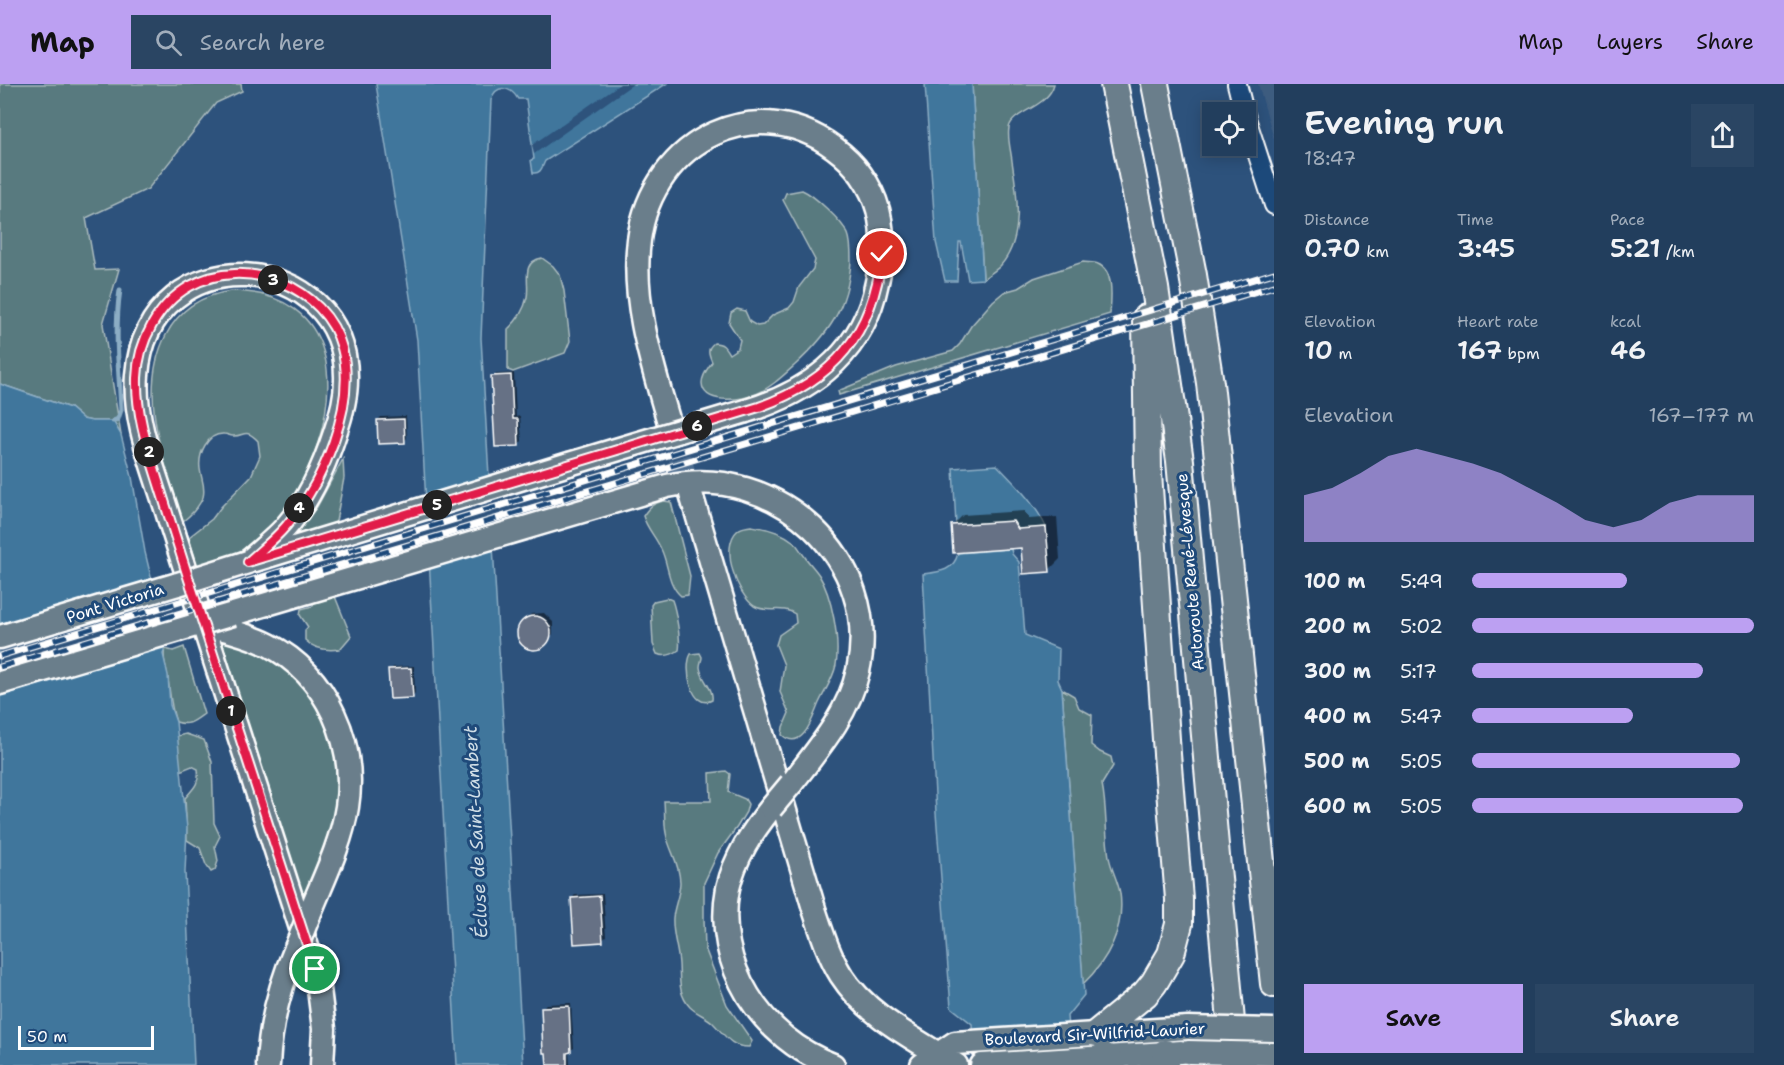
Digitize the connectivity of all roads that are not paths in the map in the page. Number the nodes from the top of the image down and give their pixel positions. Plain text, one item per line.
1 (1114, 84) edge
2 (1155, 84) edge
3 (1237, 84) edge
4 (1242, 102) edge
5 (1256, 149) edge
6 (1274, 205) edge
7 (1146, 236) junction
8 (670, 426) tunnel mouth
9 (691, 494) tunnel mouth
10 (248, 562) junction
11 (210, 626) junction
12 (0, 637) edge
13 (0, 683) edge
14 (1274, 984) edge
15 (1274, 1030) edge
16 (1105, 1051) edge
17 (948, 1054) edge
18 (1274, 1054) edge
19 (1173, 1057) edge
20 (268, 1065) edge
21 (322, 1065) edge
22 (833, 1065) edge
23 (982, 1065) edge
24 (1235, 1065) edge

1 - 7 highway, Autoroute René-Lévesque
2 - 14 highway
3 - 4 street
5 - 6 street
7 - 16 highway
7 - 24 highway, Autoroute René-Lévesque
8 - 10 main road, Pont Victoria, bridge
9 - 17 main road
10 - 12 main road, Pont Victoria, bridge
10 - 21 main road
11 - 13 main road
11 - 20 main road, bridge
11 - 22 main road, bridge
15 - 16 main road, Boulevard Sir-Wilfrid-Laurier, bridge
16 - 17 main road, Boulevard Sir-Wilfrid-Laurier
16 - 19 main road, Boulevard Sir-Wilfrid-Laurier
16 - 23 main road, Boulevard Sir-Wilfrid-Laurier
18 - 19 main road, Boulevard Sir-Wilfrid-Laurier, bridge

